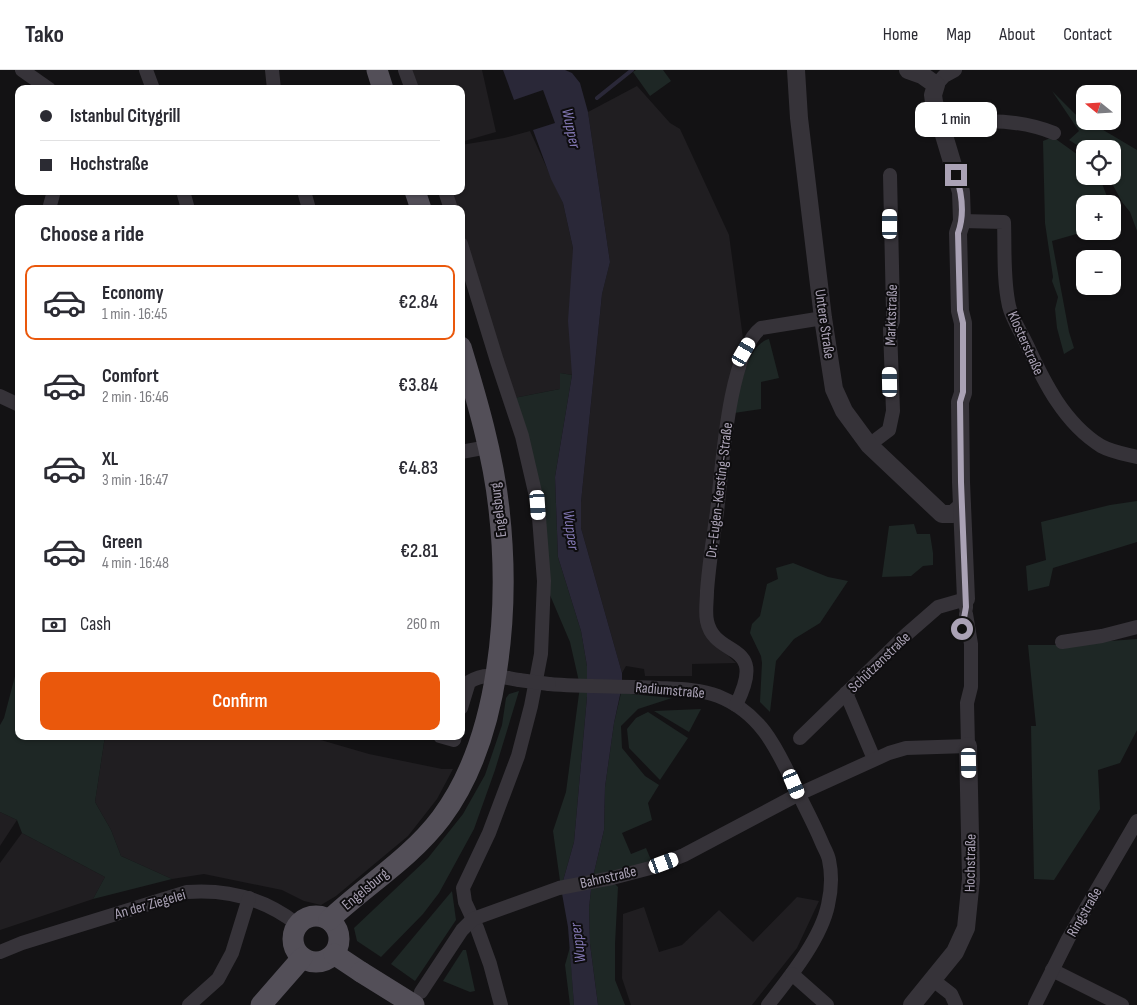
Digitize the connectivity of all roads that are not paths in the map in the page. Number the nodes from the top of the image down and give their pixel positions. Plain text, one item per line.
1 (22, 70) edge
2 (146, 70) edge
3 (377, 70) edge
4 (405, 70) edge
5 (796, 70) edge
6 (908, 70) edge
7 (955, 70) edge
8 (43, 85) edge
9 (152, 85) edge
10 (382, 85) edge
11 (411, 85) edge
12 (936, 85) junction
13 (941, 126) junction
14 (1054, 133) dead end
15 (890, 175) dead end
16 (962, 221) junction
17 (465, 257) edge
18 (823, 318) junction
19 (465, 362) edge
20 (0, 396) edge
21 (15, 403) edge
22 (870, 445) junction
23 (488, 447) junction
24 (465, 451) edge
25 (1137, 457) edge
26 (962, 506) junction
27 (942, 514) junction
28 (965, 554) junction
29 (966, 607) junction
30 (1137, 627) edge
31 (1062, 642) dead end
32 (495, 676) junction
33 (846, 693) junction
34 (465, 695) edge
35 (736, 705) junction
36 (800, 738) dead end
37 (968, 746) junction
38 (874, 759) junction
39 (799, 794) junction
40 (1137, 821) edge
41 (249, 898) junction
42 (472, 919) junction
43 (329, 920) junction
44 (297, 924) junction
45 (0, 952) edge
46 (334, 954) junction
47 (302, 958) junction
48 (1052, 970) junction
49 (792, 974) junction
50 (933, 980) junction
51 (418, 998) edge
52 (189, 1005) edge
53 (261, 1005) edge
54 (501, 1005) edge
55 (768, 1005) edge
56 (827, 1005) edge
57 (912, 1005) edge
58 (956, 1005) edge
59 (1035, 1005) edge
60 (1122, 1005) edge

1 - 8 street
2 - 9 street
3 - 10 main road
4 - 11 street
5 - 18 street, Untere Straße
6 - 12 street
7 - 12 street
12 - 13 street, Hochstraße
13 - 14 street
13 - 16 street, Hochstraße
15 - 22 street, Marktstraße
16 - 25 street, Klosterstraße
16 - 26 street, Hochstraße
17 - 42 street
18 - 22 street, Untere Straße
18 - 35 street, Dr.-Eugen-Kersting-Straße
19 - 23 main road, Engelsburg
20 - 21 street
22 - 27 street, Untere Straße
23 - 24 street
23 - 32 main road, Engelsburg
26 - 27 street
26 - 28 street, Hochstraße
27 - 28 street, Untere Straße
28 - 29 street, Hochstraße
29 - 33 street, Schützenstraße
29 - 37 street, Hochstraße
30 - 31 street
32 - 34 street
32 - 35 street, Radiumstraße, bridge
32 - 43 main road, Engelsburg
33 - 36 street, Schützenstraße
33 - 38 street
35 - 39 street, Radiumstraße
37 - 38 street, Bahnstraße
37 - 50 street, Hochstraße
38 - 39 street, Bahnstraße
39 - 42 street, Bahnstraße
39 - 49 street, Radiumstraße
40 - 48 street, Ringstraße
41 - 44 street, An der Ziegelei
41 - 45 street, An der Ziegelei
41 - 52 street
42 - 51 street
42 - 54 street
43 - 44 main road
43 - 46 main road
44 - 47 main road
46 - 47 main road
46 - 51 main road, bridge
47 - 53 main road
48 - 59 street, Ringstraße
48 - 60 street
49 - 55 street, Radiumstraße
49 - 56 street
50 - 57 street, Hochstraße
50 - 58 street

